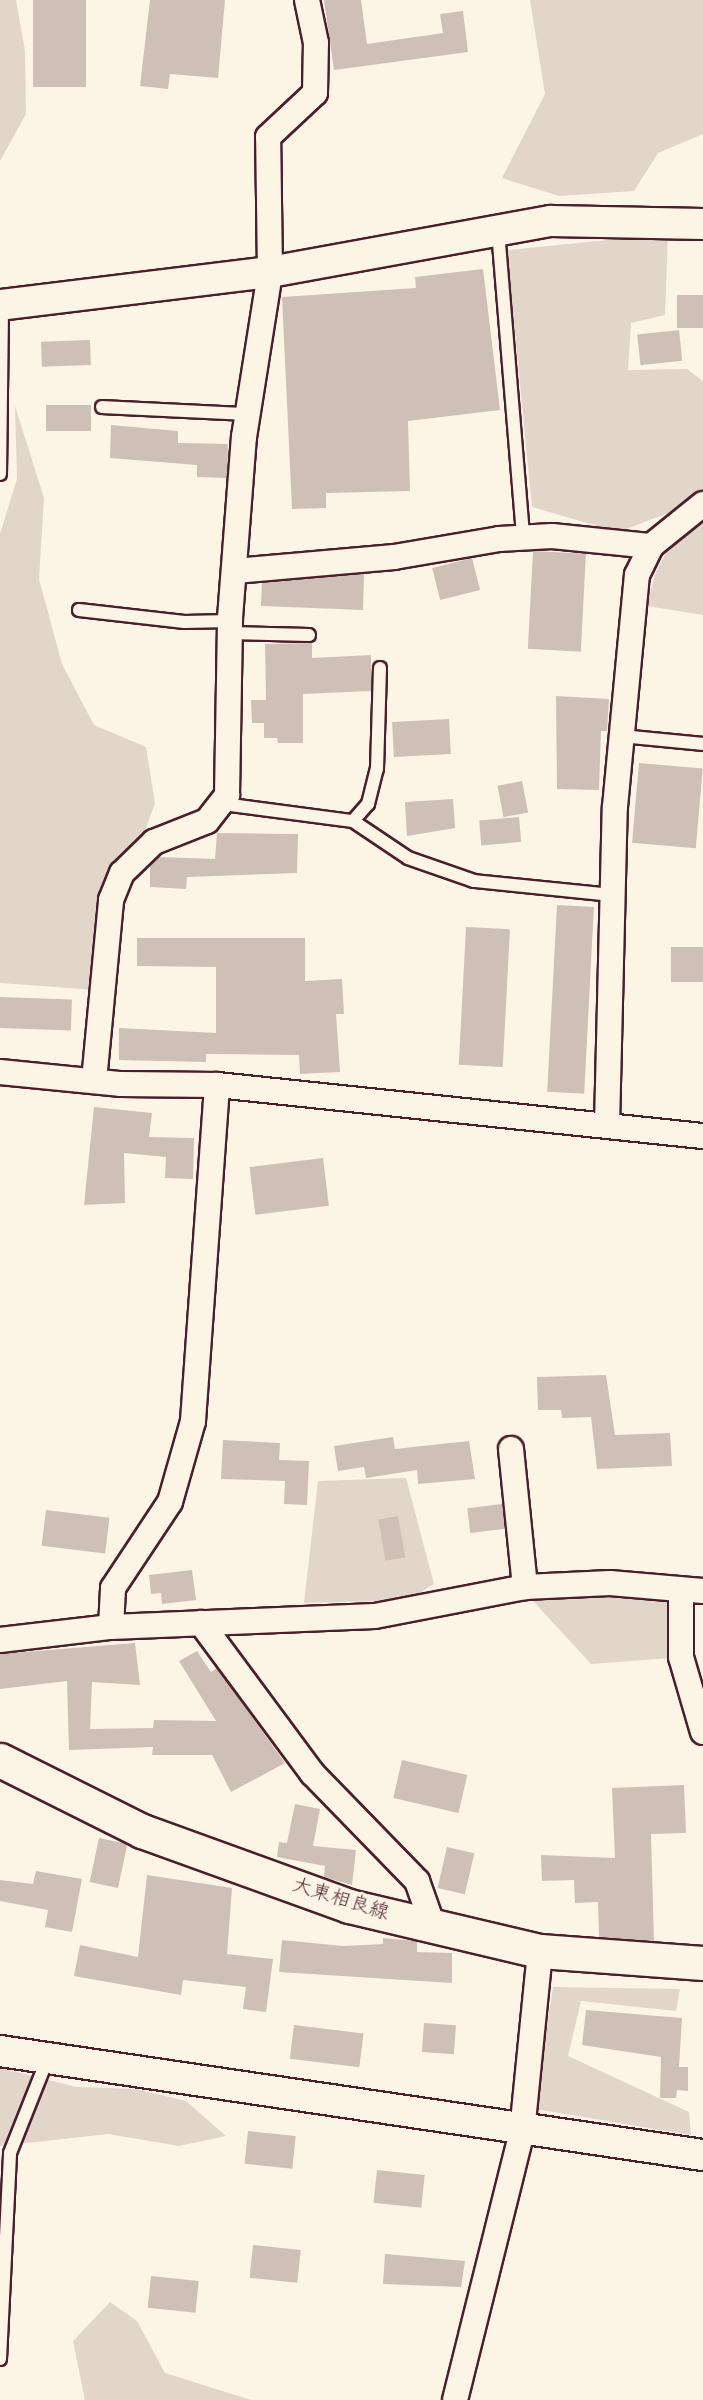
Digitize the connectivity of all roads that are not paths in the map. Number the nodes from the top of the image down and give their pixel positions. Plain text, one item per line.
1 (307, 0) edge
2 (703, 224) edge
3 (498, 230) junction
4 (270, 272) junction
5 (1, 306) edge
6 (102, 407) dead end
7 (247, 414) junction
8 (0, 474) edge
9 (703, 504) edge
10 (523, 537) junction
11 (651, 546) junction
12 (235, 571) junction
13 (80, 610) dead end
14 (230, 627) junction
15 (309, 635) dead end
16 (380, 668) dead end
17 (622, 736) junction
18 (703, 744) edge
19 (223, 804) junction
20 (353, 821) junction
21 (613, 895) junction
22 (0, 1072) edge
23 (94, 1082) junction
24 (217, 1085) junction
25 (607, 1125) junction
26 (703, 1136) edge
27 (510, 1449) dead end
28 (525, 1587) junction
29 (692, 1591) edge
30 (201, 1623) junction
31 (111, 1627) junction
32 (0, 1640) edge
33 (703, 1732) edge
34 (0, 1760) edge
35 (434, 1929) junction
36 (540, 1951) junction
37 (703, 1963) edge
38 (0, 2051) edge
39 (47, 2060) junction
40 (522, 2132) junction
41 (703, 2155) edge
42 (0, 2359) edge
43 (455, 2400) edge

1 - 4 street
2 - 3 street
3 - 4 street
3 - 10 lane
4 - 5 street
4 - 7 street
5 - 8 lane
6 - 7 lane
7 - 12 street
9 - 11 street
10 - 11 street
10 - 12 street
11 - 17 street
12 - 14 street
13 - 14 lane
14 - 15 lane
14 - 19 street
16 - 20 lane
17 - 18 lane
17 - 21 street
19 - 20 lane
19 - 23 street
20 - 21 lane
21 - 25 street
22 - 23 street
23 - 24 street
24 - 25 street
24 - 31 street
25 - 26 street
27 - 28 street
28 - 29 street
28 - 30 street
29 - 33 street
30 - 31 street
30 - 35 street
31 - 32 street
34 - 35 main road, 大東相良線
35 - 36 main road, 大東相良線
36 - 37 main road, 大東相良線
36 - 40 street
38 - 39 street
39 - 40 street
39 - 42 lane
40 - 41 street
40 - 43 street

